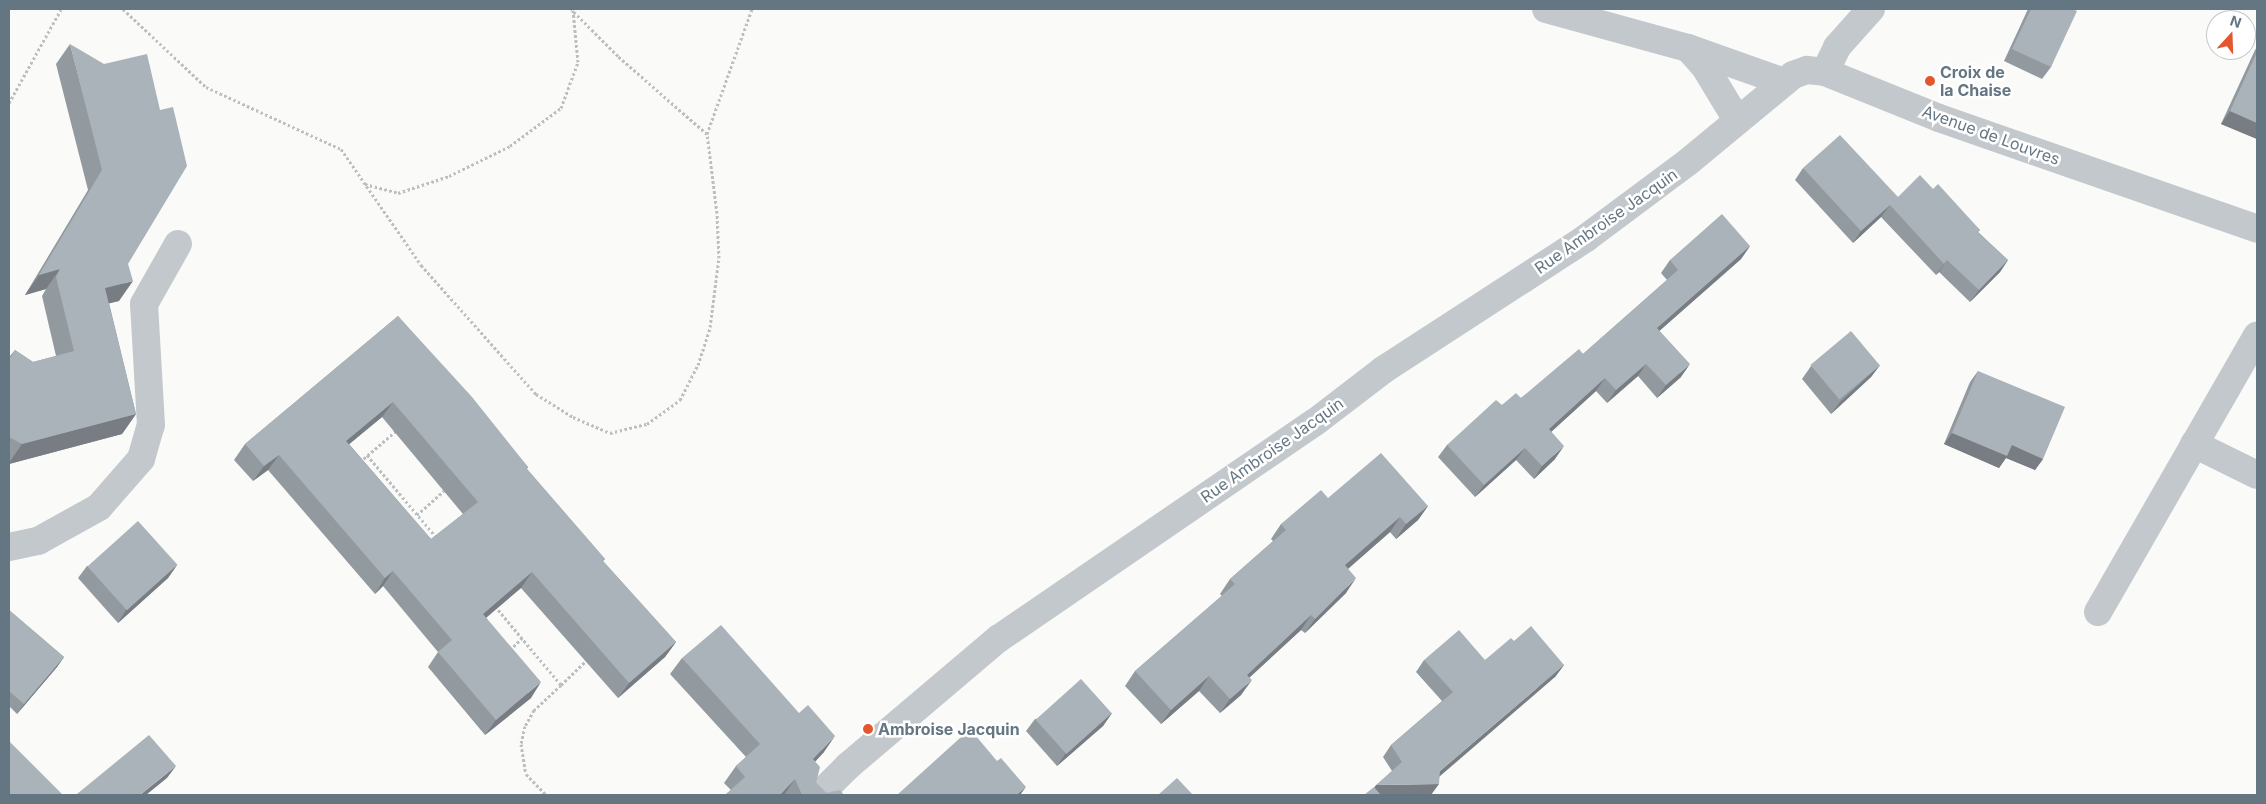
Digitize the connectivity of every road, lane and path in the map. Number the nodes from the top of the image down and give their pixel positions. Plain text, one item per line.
1 (61, 9) edge
2 (123, 9) edge
3 (752, 9) edge
4 (1546, 9) edge
5 (1871, 9) edge
6 (572, 10) edge
7 (1688, 48) junction
8 (1825, 72) junction
9 (1784, 82) junction
10 (9, 103) edge
11 (1737, 120) junction
12 (707, 134) junction
13 (365, 183) junction
14 (2257, 229) edge
15 (178, 244) dead end
16 (2257, 336) edge
17 (405, 423) edge
18 (2194, 444) junction
19 (368, 455) junction
20 (354, 466) edge
21 (2257, 475) edge
22 (444, 490) dead end
23 (409, 505) junction
24 (403, 511) edge
25 (417, 515) junction
26 (441, 543) edge
27 (9, 547) edge
28 (490, 600) edge
29 (2098, 612) dead end
30 (522, 638) junction
31 (504, 655) edge
32 (586, 661) dead end
33 (561, 686) junction
34 (546, 795) edge
35 (820, 795) edge

1 - 10 path
2 - 13 path
3 - 12 path
4 - 7 street
5 - 8 street
6 - 12 path
6 - 13 path
7 - 9 street
7 - 11 street
8 - 9 street, Avenue de Louvres
8 - 14 street, Avenue de Louvres
9 - 11 street, Avenue de Louvres
11 - 35 street, Rue Ambroise Jacquin
12 - 13 path
15 - 27 street
16 - 18 street
17 - 19 path
18 - 21 street
18 - 29 street
19 - 20 path
19 - 23 path
22 - 25 path
23 - 24 path
23 - 25 path
25 - 26 path
28 - 30 path
30 - 31 path
30 - 33 path
32 - 33 path
33 - 34 path

